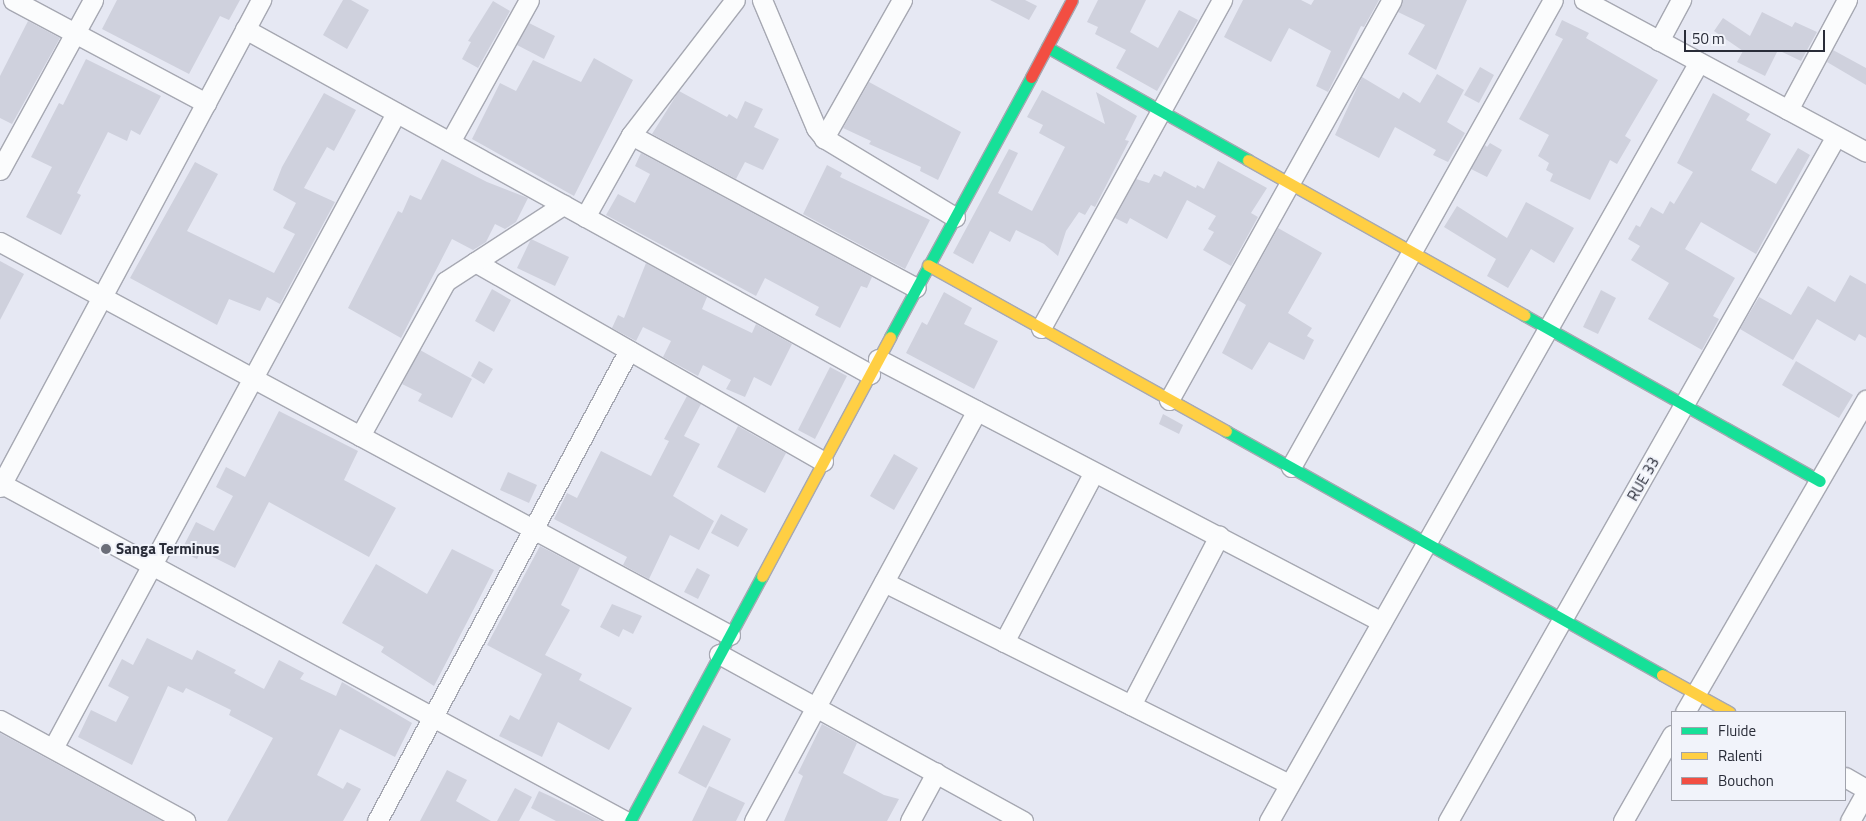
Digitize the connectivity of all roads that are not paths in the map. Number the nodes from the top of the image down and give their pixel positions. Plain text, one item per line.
1 (13, 0) edge
2 (93, 0) edge
3 (261, 0) edge
4 (529, 0) edge
5 (735, 0) edge
6 (762, 0) edge
7 (902, 0) edge
8 (1072, 0) edge
9 (1222, 0) edge
10 (1392, 0) edge
11 (1553, 0) edge
12 (1584, 0) edge
13 (1681, 0) edge
14 (1847, 0) edge
15 (245, 29) junction
16 (75, 33) junction
17 (1659, 40) junction
18 (1047, 47) junction
19 (1699, 62) junction
20 (206, 103) junction
21 (1788, 110) junction
22 (1162, 111) junction
23 (396, 112) junction
24 (631, 135) junction
25 (1836, 136) junction
26 (824, 138) junction
27 (450, 142) junction
28 (1866, 152) edge
29 (0, 170) edge
30 (1291, 184) junction
31 (563, 205) junction
32 (585, 217) junction
33 (955, 217) junction
34 (0, 242) edge
35 (1413, 252) junction
36 (475, 262) junction
37 (928, 265) junction
38 (916, 288) junction
39 (102, 297) junction
40 (1041, 328) junction
41 (1550, 329) junction
42 (629, 350) junction
43 (874, 367) junction
44 (253, 378) junction
45 (1169, 400) junction
46 (1866, 400) edge
47 (1685, 405) junction
48 (977, 411) junction
49 (360, 436) junction
50 (823, 461) junction
51 (1291, 467) junction
52 (1094, 472) junction
53 (1820, 481) junction
54 (0, 485) edge
55 (533, 529) junction
56 (1219, 536) junction
57 (1426, 543) junction
58 (152, 565) junction
59 (884, 582) junction
60 (1562, 619) junction
61 (1382, 622) junction
62 (730, 635) junction
63 (1004, 642) junction
64 (719, 654) junction
65 (1696, 694) junction
66 (1131, 705) junction
67 (816, 707) junction
68 (1686, 711) edge
69 (1727, 711) edge
70 (433, 717) junction
71 (0, 720) edge
72 (1671, 737) edge
73 (53, 748) junction
74 (936, 773) junction
75 (1846, 778) edge
76 (1290, 784) junction
77 (1866, 790) edge
78 (185, 821) edge
79 (377, 821) edge
80 (625, 821) edge
81 (630, 821) edge
82 (754, 821) edge
83 (910, 821) edge
84 (1023, 821) edge
85 (1269, 821) edge
86 (1448, 821) edge
87 (1623, 821) edge
88 (1850, 821) edge

1 - 16 street
2 - 16 street
3 - 15 street
4 - 27 street
5 - 24 street
6 - 26 street
7 - 26 street
8 - 18 street
9 - 22 street
10 - 30 street
11 - 35 street
12 - 17 street
13 - 17 street
14 - 21 street
15 - 20 street
15 - 23 street
16 - 20 street
16 - 29 street
17 - 19 street
18 - 22 street
18 - 33 street
19 - 21 street
19 - 41 street
20 - 39 street
21 - 25 street
22 - 30 street
22 - 40 street
23 - 27 street
23 - 44 street
24 - 32 street
24 - 38 street
25 - 28 street
25 - 47 street, RUE 33
26 - 33 street
27 - 31 street
30 - 35 street
30 - 45 street
31 - 32 street
31 - 36 street
32 - 43 street
33 - 37 street
34 - 39 street
35 - 41 street
35 - 51 street
36 - 42 street
36 - 49 street
37 - 38 street
37 - 40 street
38 - 43 street
39 - 44 street
39 - 54 street
40 - 45 street
41 - 47 street
41 - 57 street
42 - 50 street
42 - 55 street
43 - 48 street
43 - 50 street
44 - 49 street
44 - 58 street
45 - 51 street
46 - 53 street
47 - 53 street
47 - 60 street, RUE 33
48 - 52 street
48 - 59 street
49 - 55 street
50 - 62 street
51 - 57 street
52 - 56 street
52 - 63 street
53 - 65 street
54 - 58 street
55 - 62 street
55 - 70 street
56 - 61 street
56 - 66 street
57 - 60 street
57 - 61 street
58 - 70 street
58 - 73 street
59 - 63 street
59 - 67 street
60 - 65 street
60 - 86 street, RUE 33
61 - 76 street
62 - 64 street
63 - 66 street
64 - 67 street
64 - 81 street
65 - 68 street
65 - 69 street
66 - 76 street
67 - 74 street
67 - 82 street
70 - 79 street
70 - 80 street
71 - 73 street
72 - 87 street
73 - 78 street
74 - 83 street
74 - 84 street
75 - 77 street
76 - 85 street
77 - 88 street

